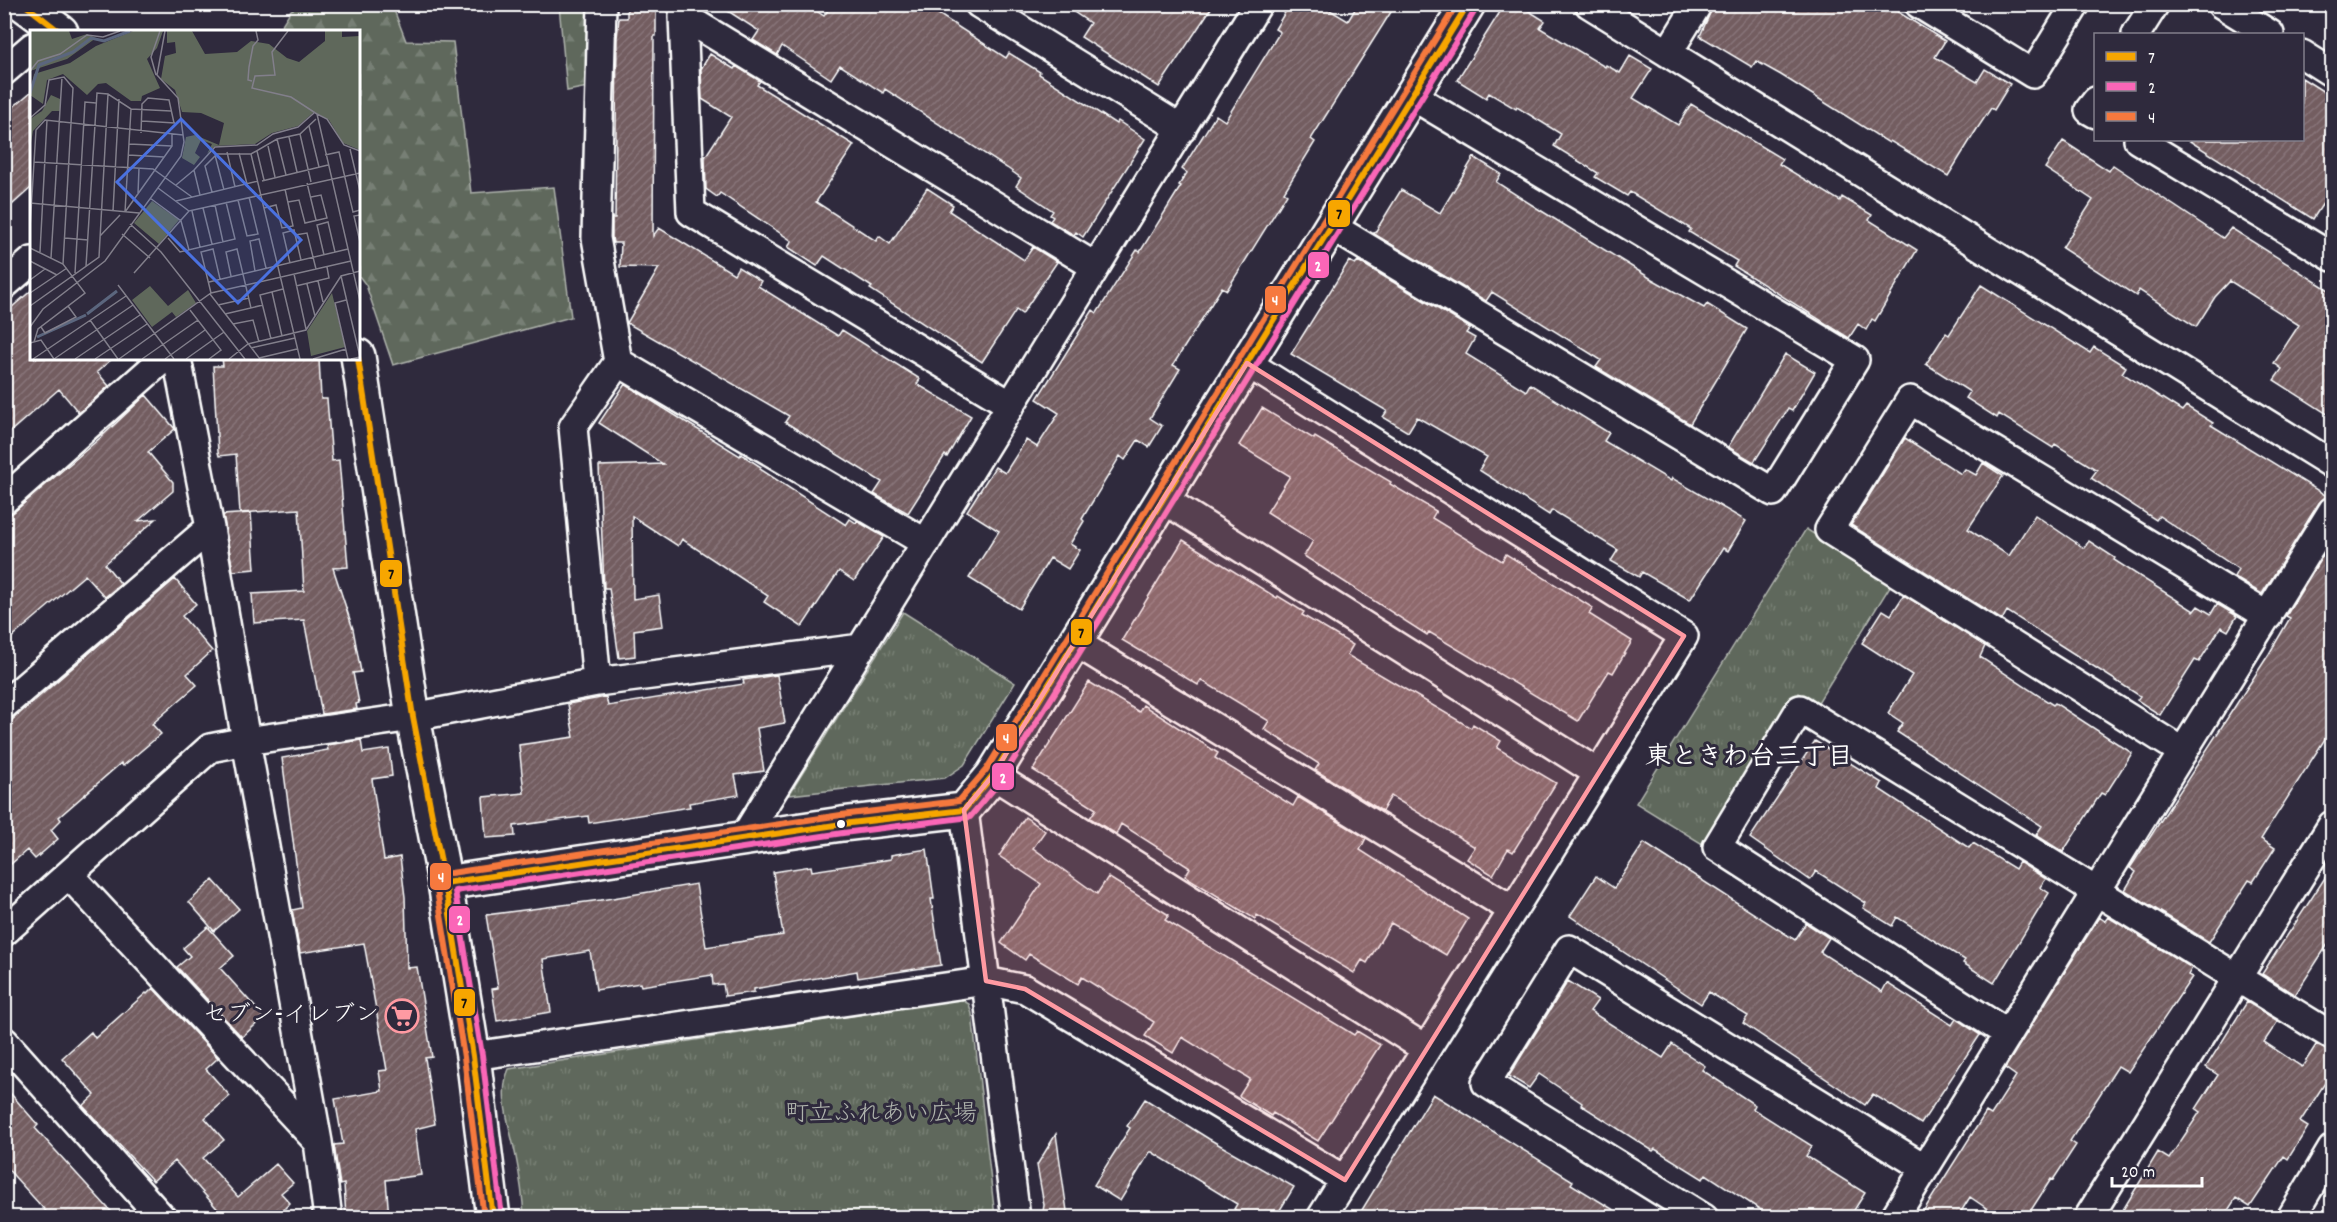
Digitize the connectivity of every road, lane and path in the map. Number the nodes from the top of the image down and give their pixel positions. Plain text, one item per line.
1 (23, 4) edge
2 (602, 4) edge
3 (979, 4) edge
4 (1258, 4) edge
5 (1468, 4) edge
6 (1589, 4) edge
7 (1698, 4) edge
8 (1918, 4) edge
9 (2076, 4) edge
10 (2155, 4) edge
11 (2229, 6) edge
12 (684, 10) edge
13 (46, 30) edge
14 (2137, 33) edge
15 (2269, 33) edge
16 (30, 50) edge
17 (1668, 53) junction
18 (2304, 55) edge
19 (4, 71) edge
20 (2332, 73) edge
21 (1412, 96) junction
22 (1182, 129) junction
23 (2140, 141) edge
24 (1331, 226) junction
25 (2332, 257) edge
26 (30, 263) edge
27 (1096, 267) junction
28 (4, 285) edge
29 (162, 360) edge
30 (177, 360) edge
31 (359, 360) edge
32 (618, 362) junction
33 (1247, 363) junction
34 (1011, 405) junction
35 (2332, 464) edge
36 (1163, 499) junction
37 (4, 500) edge
38 (2332, 511) edge
39 (210, 528) junction
40 (926, 543) junction
41 (2268, 616) junction
42 (1075, 642) junction
43 (861, 648) junction
44 (597, 682) junction
45 (4, 705) edge
46 (412, 717) junction
47 (246, 741) junction
48 (2183, 752) junction
49 (1598, 773) junction
50 (993, 775) junction
51 (964, 810) junction
52 (2332, 825) edge
53 (743, 840) junction
54 (69, 875) junction
55 (445, 883) junction
56 (2097, 891) junction
57 (1513, 910) junction
58 (4, 932) edge
59 (2237, 977) junction
60 (986, 981) junction
61 (2008, 1034) junction
62 (2332, 1036) edge
63 (4, 1041) edge
64 (1426, 1049) junction
65 (473, 1056) junction
66 (318, 1142) junction
67 (2332, 1149) edge
68 (1925, 1168) junction
69 (1345, 1180) junction
70 (162, 1218) edge
71 (328, 1218) edge
72 (493, 1218) edge
73 (1016, 1218) edge
74 (1321, 1218) edge
75 (1704, 1218) edge
76 (1894, 1218) edge
77 (2088, 1218) edge
78 (2291, 1218) edge

1 - 13 main road
2 - 32 street
3 - 22 street
4 - 22 street
5 - 21 main road
6 - 17 street
7 - 17 street
8 - 9 street
10 - 14 street
11 - 15 street
12 - 27 street
12 - 34 street
16 - 19 street
17 - 35 street
18 - 20 street
21 - 24 main road
21 - 24 street
22 - 27 street
23 - 25 street
24 - 33 main road
26 - 28 street
27 - 34 street
29 - 37 street
30 - 39 street
31 - 46 main road
32 - 40 street
32 - 44 street
33 - 36 main road
33 - 49 street
34 - 40 street
36 - 42 main road
36 - 49 street
38 - 41 street
39 - 45 street
39 - 47 street
40 - 43 street
41 - 48 street
41 - 48 street
42 - 50 main road
42 - 57 street
43 - 44 street
43 - 53 street
44 - 46 street
46 - 47 street
46 - 55 main road
47 - 54 street
47 - 66 street
48 - 56 street
49 - 57 street
50 - 51 main road
50 - 64 street
51 - 53 main road
51 - 60 street
52 - 59 street
53 - 55 main road
54 - 58 street
54 - 66 street
55 - 65 main road
56 - 59 street
56 - 61 street
56 - 61 street
57 - 64 street
59 - 62 street
59 - 77 street
60 - 65 street
60 - 69 street
60 - 73 street
61 - 68 street
63 - 70 street
64 - 69 street
65 - 72 main road
66 - 71 street
67 - 78 street
68 - 75 street
68 - 76 street
69 - 74 street

